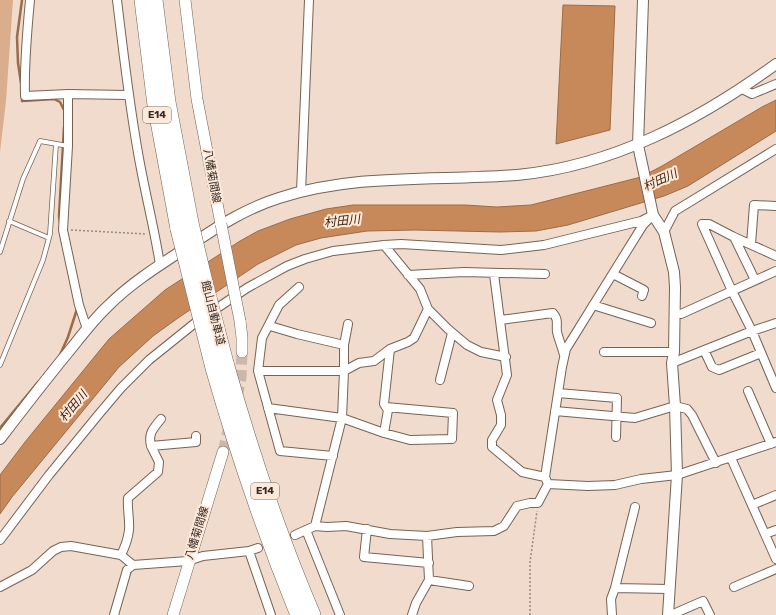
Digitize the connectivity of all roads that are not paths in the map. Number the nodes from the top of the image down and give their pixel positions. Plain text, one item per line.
1 (30, 0) edge
2 (117, 0) edge
3 (142, 0) edge
4 (155, 0) edge
5 (185, 0) edge
6 (309, 0) edge
7 (643, 0) edge
8 (776, 64) edge
9 (776, 84) edge
10 (742, 89) junction
11 (68, 94) junction
12 (128, 95) junction
13 (56, 144) junction
14 (638, 145) junction
15 (68, 146) junction
16 (776, 149) edge
17 (301, 192) junction
18 (776, 206) edge
19 (653, 215) junction
20 (9, 221) junction
21 (221, 224) junction
22 (185, 226) junction
23 (664, 232) junction
24 (734, 237) junction
25 (49, 238) junction
26 (751, 244) junction
27 (384, 245) junction
28 (0, 252) edge
29 (776, 256) edge
30 (160, 265) junction
31 (776, 271) edge
32 (408, 274) junction
33 (494, 274) junction
34 (545, 274) dead end
35 (613, 274) junction
36 (755, 280) junction
37 (299, 288) dead end
38 (732, 291) junction
39 (642, 296) dead end
40 (593, 305) junction
41 (428, 309) junction
42 (674, 313) junction
43 (500, 320) junction
44 (651, 323) dead end
45 (776, 323) edge
46 (348, 324) dead end
47 (270, 326) junction
48 (87, 329) junction
49 (752, 331) junction
50 (452, 333) junction
51 (344, 345) junction
52 (390, 349) junction
53 (704, 350) junction
54 (242, 352) tunnel mouth
55 (604, 352) dead end
56 (674, 352) junction
57 (761, 353) junction
58 (564, 355) junction
59 (506, 358) junction
60 (672, 363) junction
61 (0, 365) edge
62 (219, 366) junction
63 (258, 371) junction
64 (344, 371) junction
65 (440, 380) dead end
66 (776, 388) edge
67 (748, 391) dead end
68 (558, 393) junction
69 (675, 406) junction
70 (386, 407) junction
71 (268, 408) junction
72 (555, 411) junction
73 (616, 416) junction
74 (342, 418) junction
75 (161, 419) dead end
76 (384, 432) junction
77 (196, 436) dead end
78 (616, 437) dead end
79 (0, 439) edge
80 (774, 443) edge
81 (151, 446) junction
82 (223, 452) tunnel mouth
83 (333, 456) junction
84 (731, 458) junction
85 (716, 463) junction
86 (677, 475) junction
87 (546, 480) junction
88 (776, 495) edge
89 (752, 505) junction
90 (635, 507) dead end
91 (315, 526) junction
92 (367, 529) junction
93 (306, 530) junction
94 (776, 530) edge
95 (295, 534) dead end
96 (765, 534) junction
97 (427, 536) junction
98 (0, 540) edge
99 (258, 548) dead end
100 (249, 550) junction
101 (121, 555) junction
102 (776, 559) edge
103 (188, 561) junction
104 (429, 563) junction
105 (133, 565) junction
106 (776, 569) edge
107 (429, 580) junction
108 (469, 586) dead end
109 (0, 587) edge
110 (734, 587) dead end
111 (615, 588) junction
112 (669, 589) junction
113 (114, 615) edge
114 (173, 615) edge
115 (271, 615) edge
116 (298, 615) edge
117 (313, 615) edge
118 (340, 615) edge
119 (412, 615) edge
120 (612, 615) edge
121 (668, 615) edge
122 (671, 615) edge
123 (710, 615) edge

1 - 11 street
2 - 12 street
3 - 22 highway, 館山自動車道 / E14
4 - 22 highway, 館山自動車道 / E14
5 - 21 main road, 八幡菊間線
6 - 17 street
7 - 14 street
8 - 10 street
9 - 10 street
10 - 14 street
11 - 12 street
11 - 15 street
12 - 30 street
13 - 15 lane
13 - 20 lane
13 - 25 lane
14 - 17 street
14 - 19 street
15 - 48 street
16 - 23 street
17 - 21 street
18 - 26 street
19 - 23 street
19 - 27 street
19 - 35 street
20 - 25 lane
20 - 28 lane
21 - 30 street
21 - 54 main road, 八幡菊間線, bridge
22 - 62 highway, 館山自動車道 / E14, bridge
23 - 42 street
24 - 26 street
24 - 36 street
24 - 38 street
25 - 61 lane
26 - 29 street
27 - 32 street
27 - 98 street
30 - 48 street
31 - 36 street
32 - 33 street
32 - 41 street
33 - 34 street
33 - 43 street
35 - 39 street
35 - 40 street
36 - 38 street
37 - 47 street
38 - 42 street
38 - 49 street
40 - 44 street
40 - 58 street
41 - 50 street
41 - 52 street
42 - 56 street
43 - 58 street
43 - 59 street
45 - 49 street
46 - 51 street
47 - 51 street
47 - 63 street
48 - 79 street
49 - 53 street
49 - 57 street
50 - 59 street
50 - 65 street
51 - 64 street
52 - 64 street
52 - 70 street
53 - 57 street
53 - 60 street
55 - 56 street
56 - 60 street
57 - 66 street
58 - 68 street
59 - 87 street
60 - 69 street
62 - 116 highway, 館山自動車道 / E14
62 - 117 highway, 館山自動車道 / E14
63 - 64 street
63 - 71 street
64 - 74 street
67 - 80 street
68 - 72 street
68 - 73 street
69 - 73 street
69 - 85 street
69 - 86 street
70 - 76 street
70 - 76 street
71 - 74 street
71 - 83 street
72 - 73 street
72 - 87 street
73 - 78 street
74 - 76 street
74 - 83 street
75 - 81 street
77 - 81 street
80 - 84 street
81 - 101 street
82 - 103 main road, 八幡菊間線
83 - 91 street
84 - 85 street
84 - 89 street
85 - 86 street
86 - 87 street
86 - 112 street
87 - 97 street
88 - 89 street
89 - 96 street
90 - 111 street
91 - 92 street
91 - 93 street
92 - 97 street
92 - 104 street
93 - 95 street
93 - 118 street
94 - 96 street
96 - 102 street
97 - 104 street
99 - 100 street
100 - 103 street
100 - 115 street
101 - 105 street
101 - 109 street
103 - 105 street
103 - 114 main road, 八幡菊間線
104 - 107 street
105 - 113 street
106 - 110 street
107 - 108 street
107 - 119 street
111 - 112 street
111 - 120 street
112 - 121 street
122 - 123 street

